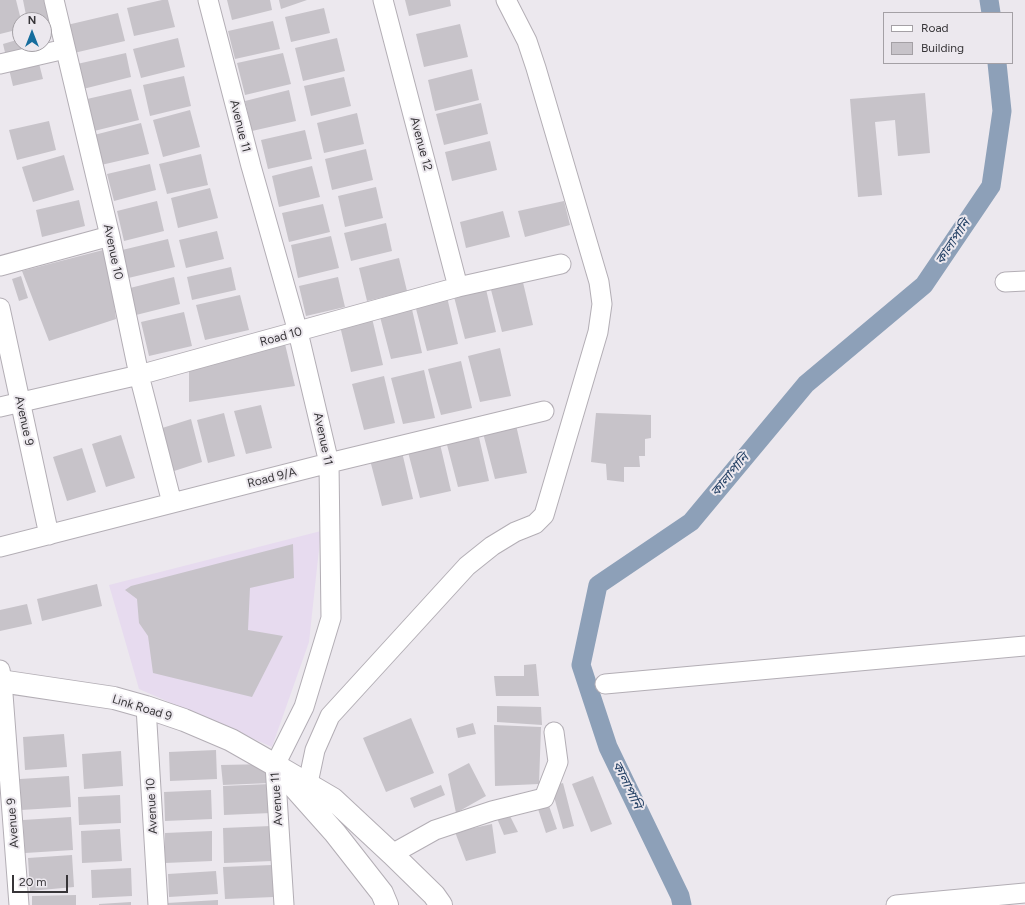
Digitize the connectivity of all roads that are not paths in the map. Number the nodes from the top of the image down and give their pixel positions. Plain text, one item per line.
1 (54, 0) edge
2 (208, 0) edge
3 (383, 0) edge
4 (506, 0) edge
5 (65, 48) junction
6 (0, 64) edge
7 (110, 236) junction
8 (561, 264) dead end
9 (0, 266) edge
10 (1025, 281) edge
11 (1005, 282) dead end
12 (458, 287) junction
13 (0, 308) edge
14 (298, 332) junction
15 (138, 375) junction
16 (20, 402) junction
17 (0, 407) edge
18 (544, 411) dead end
19 (329, 463) junction
20 (172, 503) junction
21 (48, 535) junction
22 (1, 543) edge
23 (1025, 646) edge
24 (1, 677) edge
25 (605, 684) dead end
26 (146, 707) junction
27 (554, 732) dead end
28 (275, 765) junction
29 (308, 783) junction
30 (398, 860) junction
31 (1025, 893) edge
32 (389, 901) edge
33 (421, 902) edge
34 (20, 905) edge
35 (158, 905) edge
36 (284, 905) edge
37 (441, 905) edge
38 (896, 905) edge

1 - 5 street, Avenue 10
2 - 14 street, Avenue 11
3 - 12 street, Avenue 12
4 - 29 street
5 - 6 street
5 - 7 street, Avenue 10
7 - 9 street
7 - 15 street, Avenue 10
8 - 12 street, Road 10
10 - 11 street
12 - 14 street, Road 10
13 - 16 street, Avenue 9
14 - 15 street, Road 10
14 - 19 street, Avenue 11
15 - 16 street, Road 10
15 - 20 street, Avenue 10
16 - 17 street, Road 10
16 - 21 street, Avenue 9
18 - 19 street, Road 9/A
19 - 20 street, Road 9/A
19 - 28 street, Avenue 11
20 - 21 street, Road 9/A
21 - 22 street, Road 9/A
23 - 25 street
24 - 26 main road, Link Road 9
24 - 34 street, Avenue 9
26 - 28 main road, Link Road 9
26 - 35 street, Avenue 10
27 - 30 street
28 - 29 main road, Link Road 9
28 - 32 main road, Link Road 9
28 - 36 street, Avenue 11
29 - 30 main road, Link Road 9
30 - 33 main road
30 - 37 main road, Link Road 9
31 - 38 street

